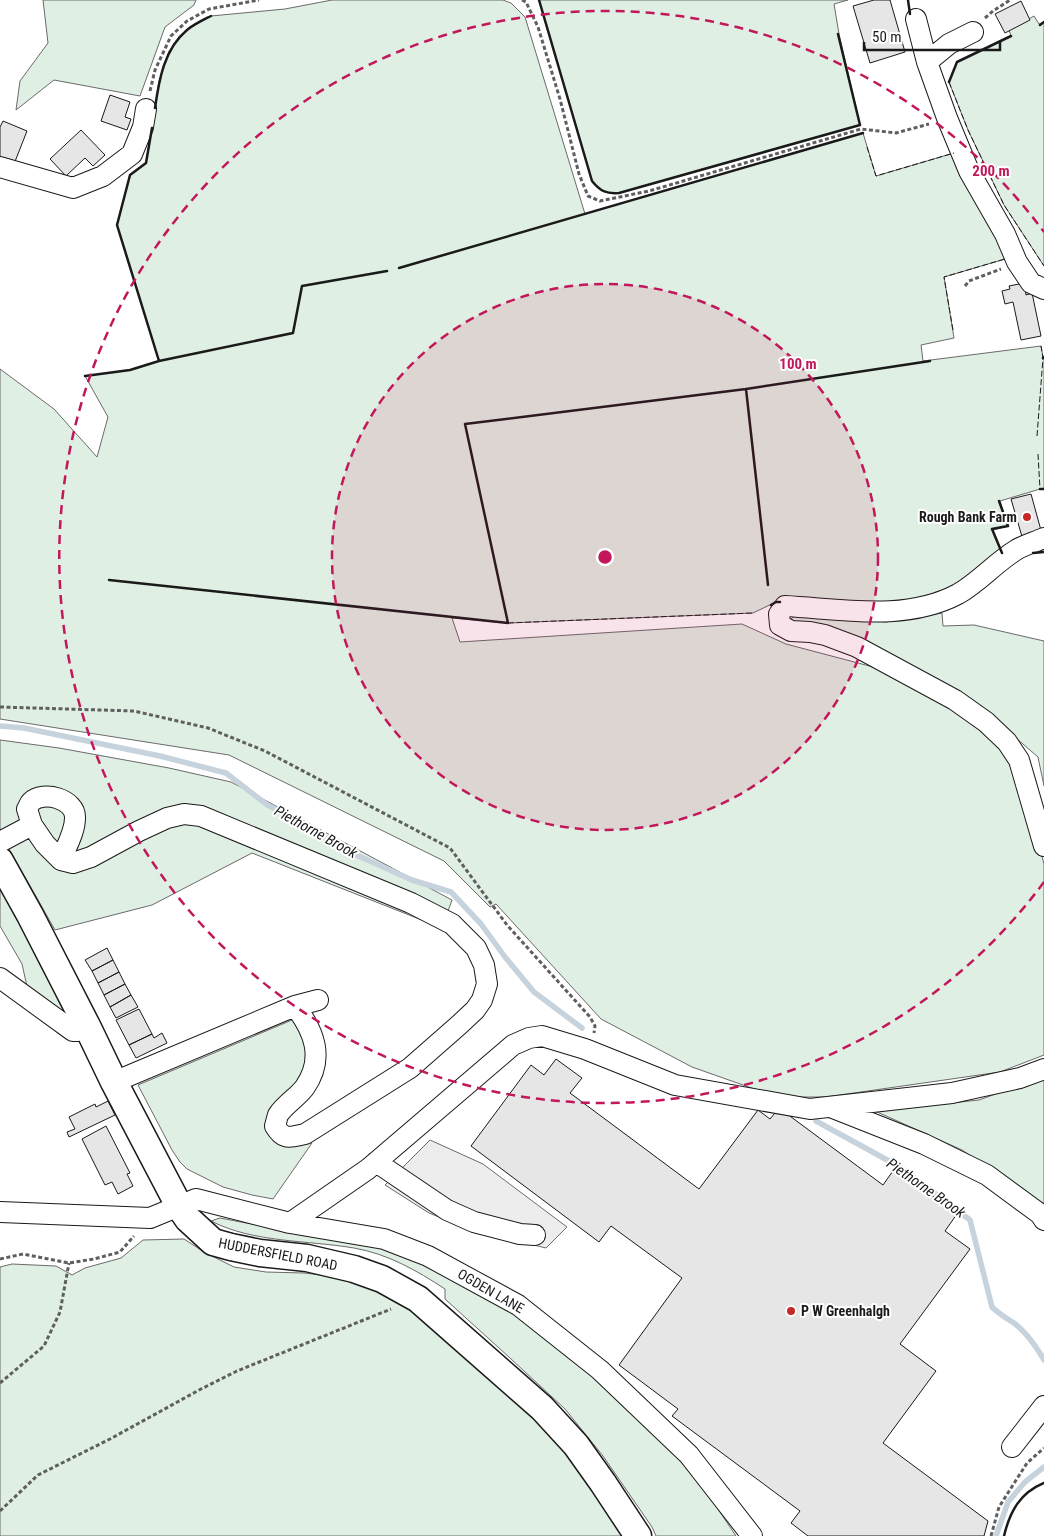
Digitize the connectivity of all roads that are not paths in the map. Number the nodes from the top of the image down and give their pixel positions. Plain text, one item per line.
1 (916, 19) dead end
2 (973, 32) road end
3 (927, 62) junction
4 (146, 109) road end
5 (0, 167) edge
6 (1044, 289) edge
7 (1044, 538) edge
8 (32, 825) junction
9 (0, 842) edge
10 (1044, 846) edge
11 (61, 860) junction
12 (0, 861) edge
13 (0, 978) edge
14 (318, 1000) dead end
15 (294, 1006) junction
16 (88, 1028) junction
17 (1044, 1069) edge
18 (114, 1082) junction
19 (831, 1107) junction
20 (376, 1162) junction
21 (179, 1206) junction
22 (0, 1212) edge
23 (1044, 1220) edge
24 (290, 1223) junction
25 (535, 1235) dead end
26 (1044, 1406) edge
27 (1012, 1447) dead end
28 (638, 1536) edge
29 (752, 1536) edge

1 - 3 street
2 - 3 street
3 - 6 street
4 - 5 street
7 - 10 street
8 - 9 street
8 - 11 street
8 - 11 street
11 - 15 street
12 - 16 main road, HUDDERSFIELD ROAD
13 - 16 street
14 - 15 street
15 - 18 street
16 - 18 main road, HUDDERSFIELD ROAD
17 - 19 street
18 - 21 main road, HUDDERSFIELD ROAD
19 - 20 street
19 - 23 street
20 - 24 street
20 - 25 street
21 - 22 street, OGDEN LANE
21 - 24 street, OGDEN LANE
21 - 28 main road, HUDDERSFIELD ROAD
24 - 29 street, OGDEN LANE
26 - 27 street

